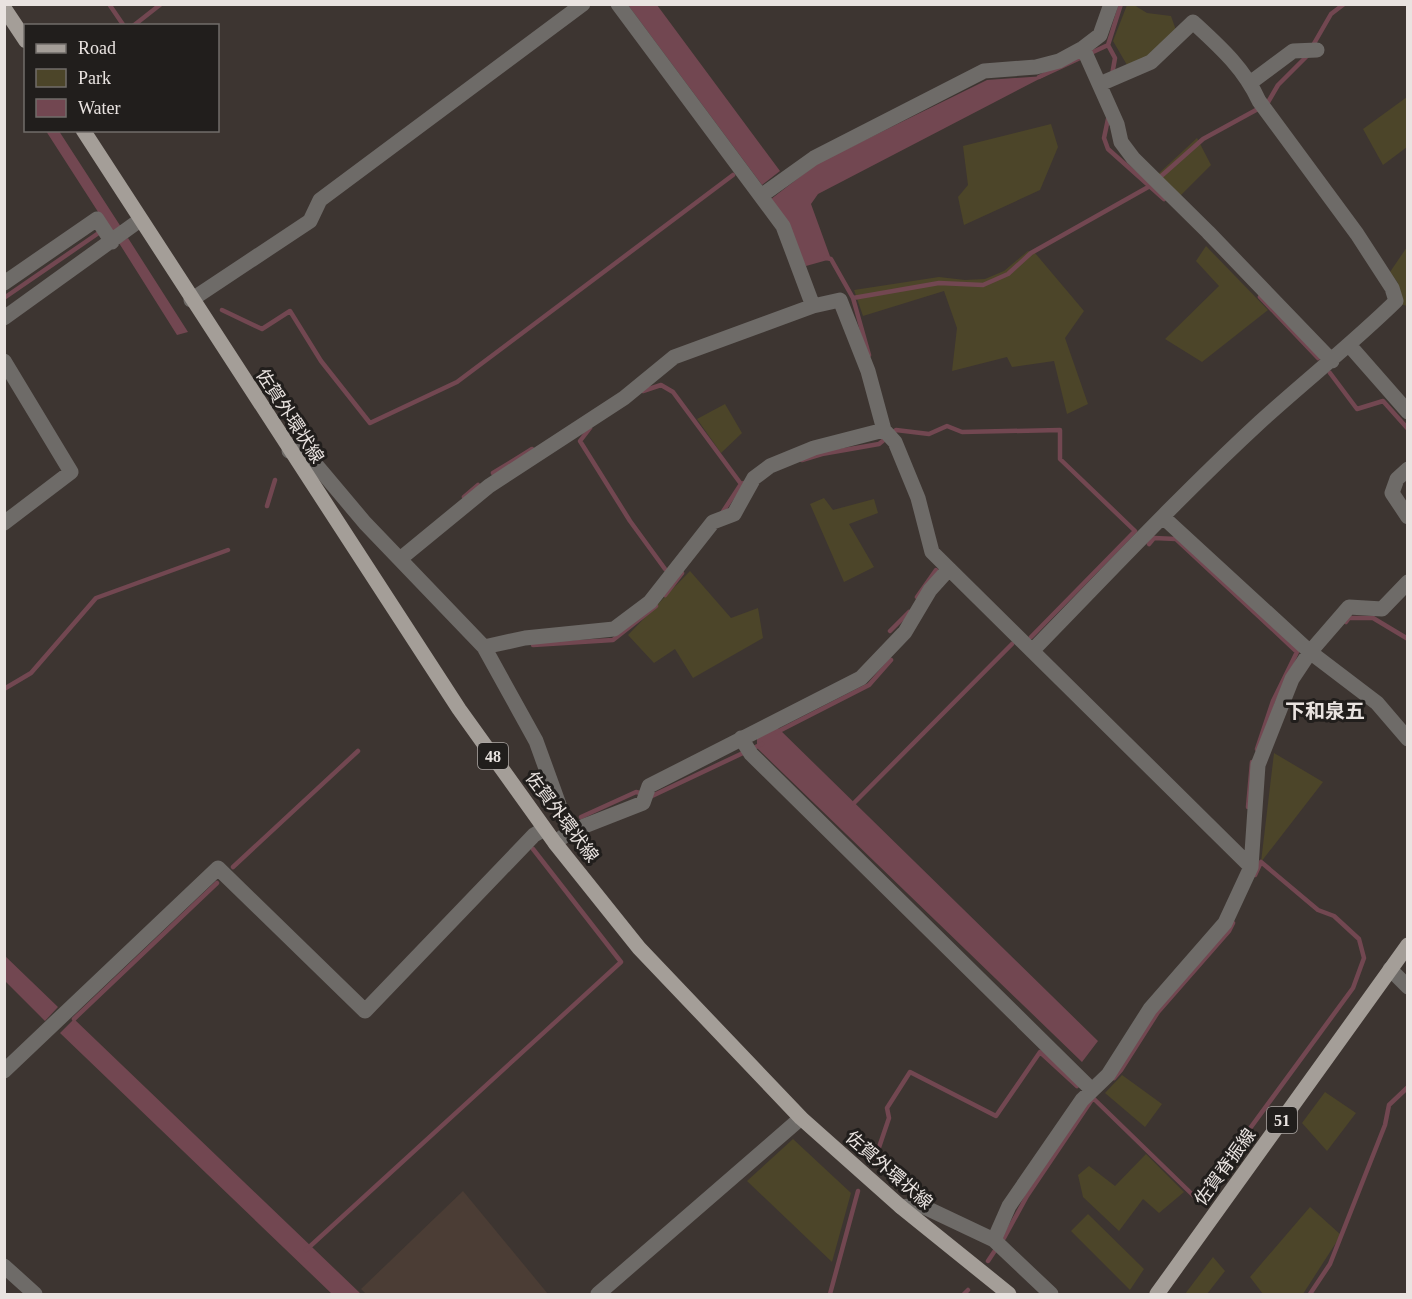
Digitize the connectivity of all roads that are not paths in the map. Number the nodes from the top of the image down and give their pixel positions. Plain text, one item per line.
1 (583, 4) edge
2 (618, 4) edge
3 (1111, 4) edge
4 (4, 8) edge
5 (24, 38) edge
6 (1311, 51) dead end
7 (1086, 55) junction
8 (1108, 80) junction
9 (1250, 83) junction
10 (84, 132) edge
11 (772, 188) junction
12 (135, 225) junction
13 (107, 234) junction
14 (4, 283) edge
15 (191, 300) junction
16 (813, 306) junction
17 (4, 318) edge
18 (1350, 346) junction
19 (4, 361) edge
20 (1332, 361) junction
21 (1407, 412) edge
22 (884, 430) junction
23 (290, 451) junction
24 (1407, 469) edge
25 (1163, 517) junction
26 (1407, 517) edge
27 (4, 523) edge
28 (400, 559) junction
29 (948, 570) junction
30 (1407, 582) edge
31 (484, 647) junction
32 (1032, 651) junction
33 (1310, 652) junction
34 (741, 738) junction
35 (1407, 740) edge
36 (544, 829) junction
37 (569, 832) junction
38 (555, 843) junction
39 (1251, 867) junction
40 (1407, 945) edge
41 (1390, 969) junction
42 (1407, 987) edge
43 (4, 1071) edge
44 (1091, 1089) junction
45 (801, 1118) junction
46 (901, 1207) junction
47 (994, 1240) junction
48 (4, 1266) edge
49 (35, 1294) edge
50 (598, 1294) edge
51 (1009, 1294) edge
52 (1051, 1294) edge
53 (1157, 1294) edge

1 - 15 street
2 - 11 street
3 - 7 street
4 - 5 main road
6 - 9 street
7 - 8 street
7 - 11 street
8 - 9 street
8 - 20 street
9 - 18 street
10 - 12 main road, 佐賀外環状線 / 48
11 - 16 street
12 - 13 street
12 - 15 main road, 佐賀外環状線 / 48
13 - 14 street
13 - 17 street
15 - 23 main road, 佐賀外環状線 / 48
16 - 22 street
16 - 28 street
18 - 20 street
18 - 21 street
19 - 27 street
20 - 25 street
22 - 29 street
22 - 31 street
23 - 28 street
23 - 36 main road, 佐賀外環状線 / 48
24 - 26 street
25 - 32 street
25 - 33 street
28 - 31 street
29 - 32 street
29 - 34 street
30 - 33 street
31 - 37 street
32 - 39 street
33 - 35 street
33 - 39 street
34 - 37 street
34 - 44 street
36 - 38 main road, 佐賀外環状線 / 48
36 - 43 street
37 - 38 street
38 - 45 main road, 佐賀外環状線 / 48
39 - 44 street
40 - 41 main road, 佐賀脊振線 / 51
41 - 42 street
41 - 53 main road, 佐賀脊振線 / 51
44 - 47 street
45 - 46 main road, 佐賀外環状線 / 48
45 - 50 street
46 - 47 street
46 - 51 main road, 佐賀外環状線 / 48
47 - 52 street
48 - 49 street

